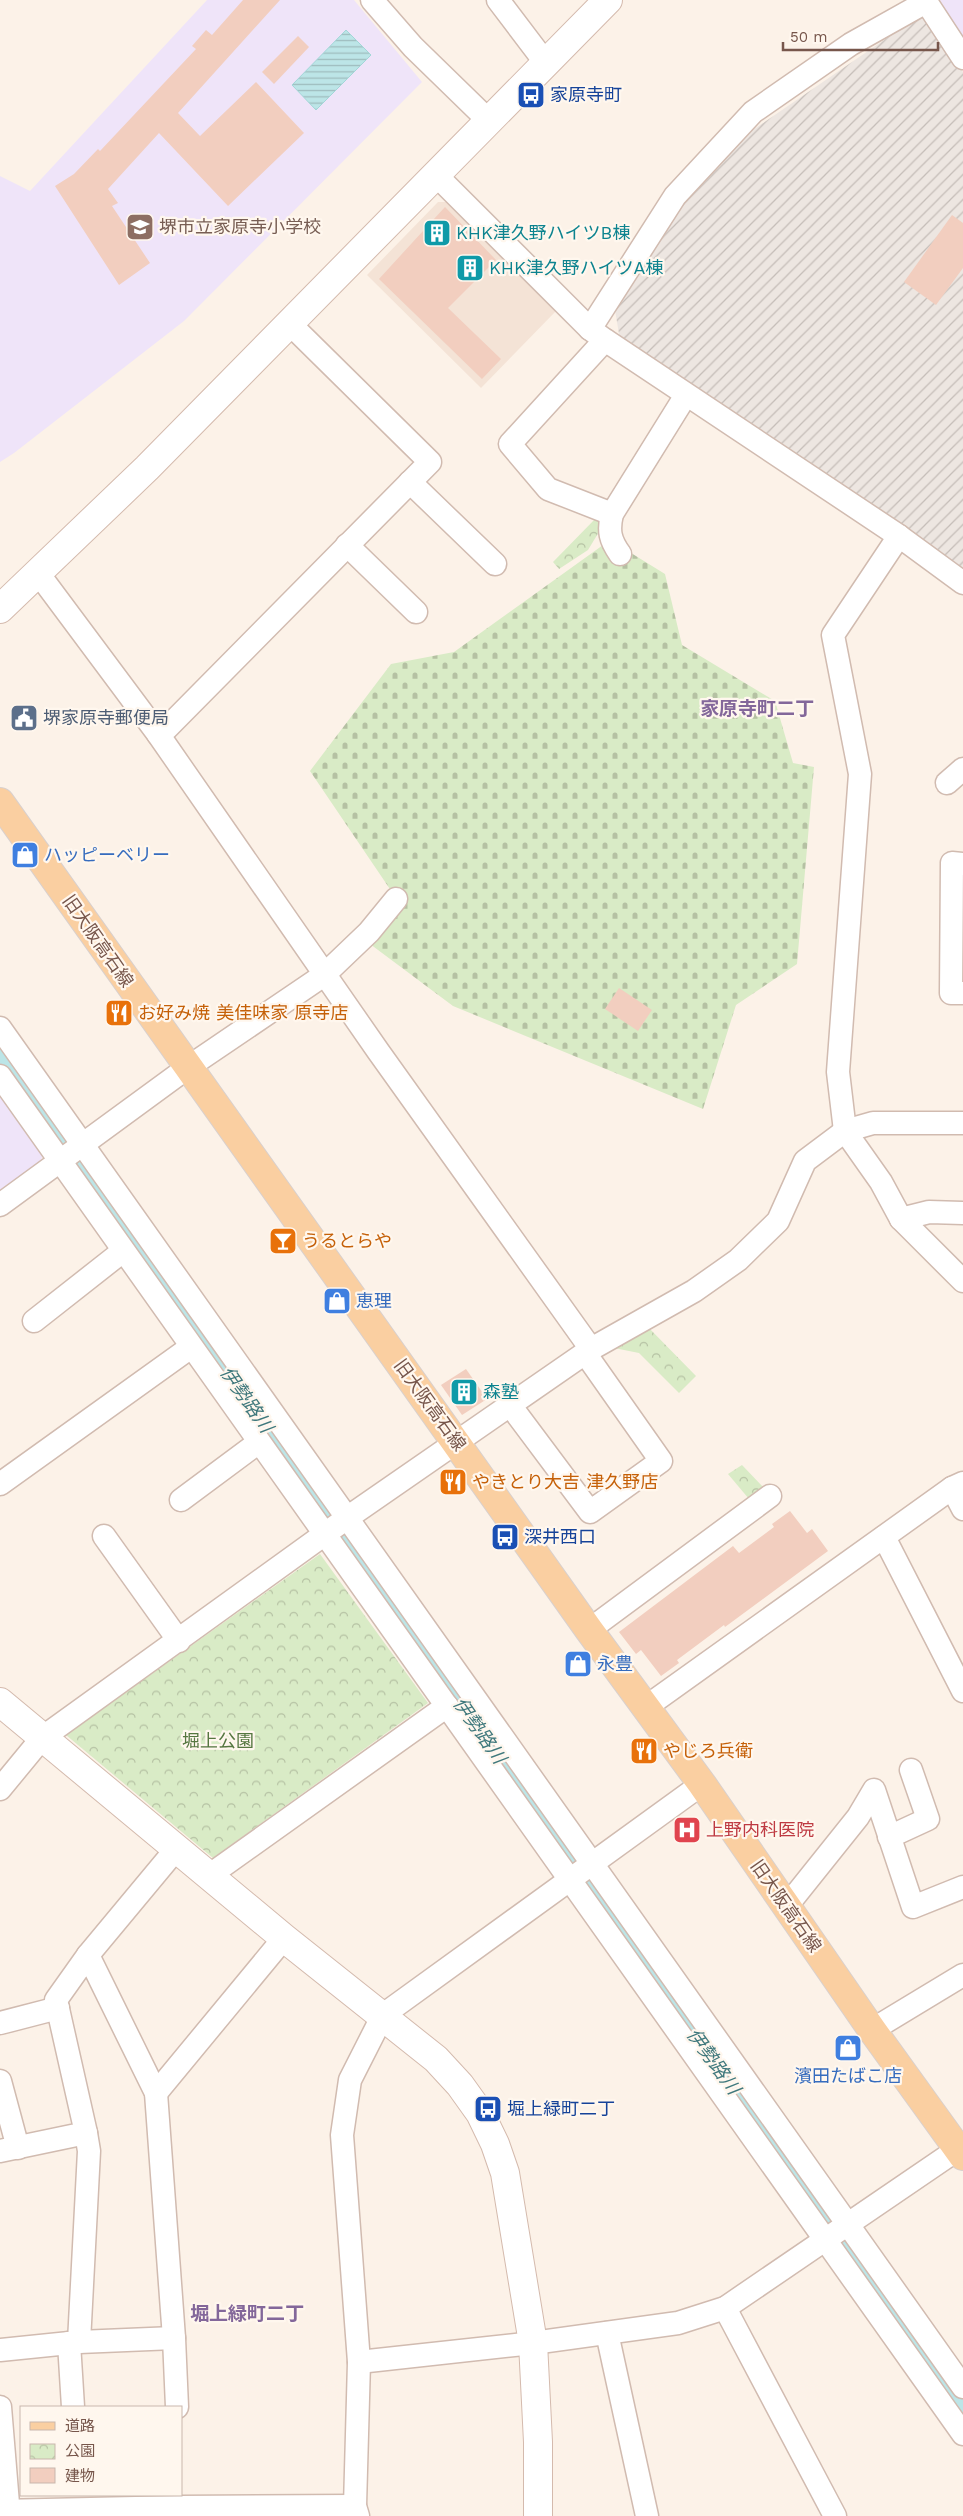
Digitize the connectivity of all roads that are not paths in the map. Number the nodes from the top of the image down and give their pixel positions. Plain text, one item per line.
1 (372, 0) edge
2 (498, 0) edge
3 (606, 1) edge
4 (925, 1) edge
5 (963, 58) edge
6 (545, 62) junction
7 (488, 120) junction
8 (435, 174) junction
9 (289, 323) junction
10 (597, 335) junction
11 (686, 395) junction
12 (410, 482) junction
13 (612, 514) junction
14 (899, 536) junction
15 (348, 545) junction
16 (620, 554) dead end
17 (495, 564) dead end
18 (38, 574) junction
19 (963, 583) edge
20 (0, 609) edge
21 (416, 612) dead end
22 (158, 734) junction
23 (0, 802) edge
24 (963, 864) edge
25 (396, 899) dead end
26 (324, 974) junction
27 (963, 993) edge
28 (0, 1028) edge
29 (187, 1068) junction
30 (0, 1076) edge
31 (963, 1123) edge
32 (845, 1131) junction
33 (72, 1153) junction
34 (0, 1205) edge
35 (963, 1213) edge
36 (901, 1219) junction
37 (123, 1251) junction
38 (963, 1281) edge
39 (34, 1321) dead end
40 (191, 1347) junction
41 (588, 1351) junction
42 (510, 1405) junction
43 (259, 1442) junction
44 (457, 1442) junction
45 (0, 1484) edge
46 (958, 1486) edge
47 (770, 1496) dead end
48 (181, 1500) dead end
49 (963, 1509) edge
50 (346, 1519) junction
51 (326, 1534) junction
52 (104, 1536) dead end
53 (884, 1537) junction
54 (589, 1630) junction
55 (179, 1641) junction
56 (963, 1691) edge
57 (0, 1702) edge
58 (447, 1706) junction
59 (646, 1707) junction
60 (42, 1738) junction
61 (912, 1770) dead end
62 (702, 1784) junction
63 (0, 1789) edge
64 (889, 1837) junction
65 (177, 1848) junction
66 (580, 1871) junction
67 (210, 1875) junction
68 (963, 1887) edge
69 (786, 1907) junction
70 (284, 1938) junction
71 (88, 1955) junction
72 (963, 1975) edge
73 (58, 2008) junction
74 (383, 2015) junction
75 (0, 2023) edge
76 (872, 2030) junction
77 (0, 2081) edge
78 (156, 2092) junction
79 (86, 2133) junction
80 (9, 2149) edge
81 (961, 2153) edge
82 (846, 2224) junction
83 (824, 2239) junction
84 (725, 2308) junction
85 (607, 2333) junction
86 (174, 2338) junction
87 (74, 2343) junction
88 (533, 2343) junction
89 (0, 2350) edge
90 (359, 2362) junction
91 (963, 2387) edge
92 (0, 2406) edge
93 (73, 2406) edge
94 (177, 2406) edge
95 (963, 2434) edge
96 (181, 2506) edge
97 (78, 2507) edge
98 (356, 2511) edge
99 (5, 2512) edge
100 (538, 2516) edge
101 (647, 2516) edge
102 (835, 2516) edge

1 - 7 street
2 - 6 street
3 - 6 street
4 - 5 street
4 - 10 street
6 - 7 street
7 - 8 street
8 - 9 street
8 - 10 street
9 - 12 street
9 - 18 street
10 - 11 street
10 - 13 street
11 - 13 street
11 - 14 street
12 - 15 street
12 - 17 street
13 - 16 street
14 - 19 street
14 - 32 street
15 - 21 street
15 - 22 street
18 - 20 street
18 - 22 street
22 - 26 street
23 - 29 main road, 旧大阪高石線
24 - 27 street
25 - 26 street
26 - 29 street
26 - 41 street
28 - 33 street
29 - 33 street
29 - 44 main road, 旧大阪高石線
30 - 33 street
31 - 32 street
32 - 36 street
32 - 41 street
33 - 34 street
33 - 37 street
33 - 50 street
35 - 36 street
36 - 38 street
37 - 39 street
37 - 40 street
40 - 43 street
40 - 45 street
41 - 42 street
41 - 42 street
42 - 44 street
43 - 48 street
43 - 51 street
44 - 50 street
44 - 54 main road, 旧大阪高石線
46 - 49 street
46 - 53 street
47 - 54 street
50 - 51 street
50 - 66 street
51 - 55 street
51 - 58 street
52 - 55 street
53 - 56 street
53 - 59 street
54 - 59 main road, 旧大阪高石線
55 - 60 street
57 - 60 street
58 - 66 street
58 - 67 street
59 - 62 main road, 旧大阪高石線
60 - 63 street
60 - 65 street
61 - 64 street
62 - 66 street
62 - 69 main road, 旧大阪高石線
64 - 68 street
64 - 69 street
65 - 67 street
65 - 71 street
66 - 74 street
66 - 82 street
66 - 83 street
67 - 70 street
69 - 76 main road, 旧大阪高石線
70 - 74 street
70 - 78 street
71 - 73 street
71 - 78 street
72 - 76 street
73 - 75 street
73 - 79 street
74 - 88 street
74 - 90 street
76 - 81 main road, 旧大阪高石線
77 - 80 street
78 - 86 street
79 - 80 street
79 - 87 street
81 - 82 street
82 - 83 street
82 - 91 street
83 - 84 street
83 - 95 street
84 - 85 street
84 - 102 street
85 - 88 street
85 - 101 street
86 - 87 street
86 - 94 street
87 - 89 street
87 - 93 street
88 - 90 street
88 - 100 street
90 - 98 street
92 - 99 street
96 - 97 street
96 - 98 street
97 - 99 street

